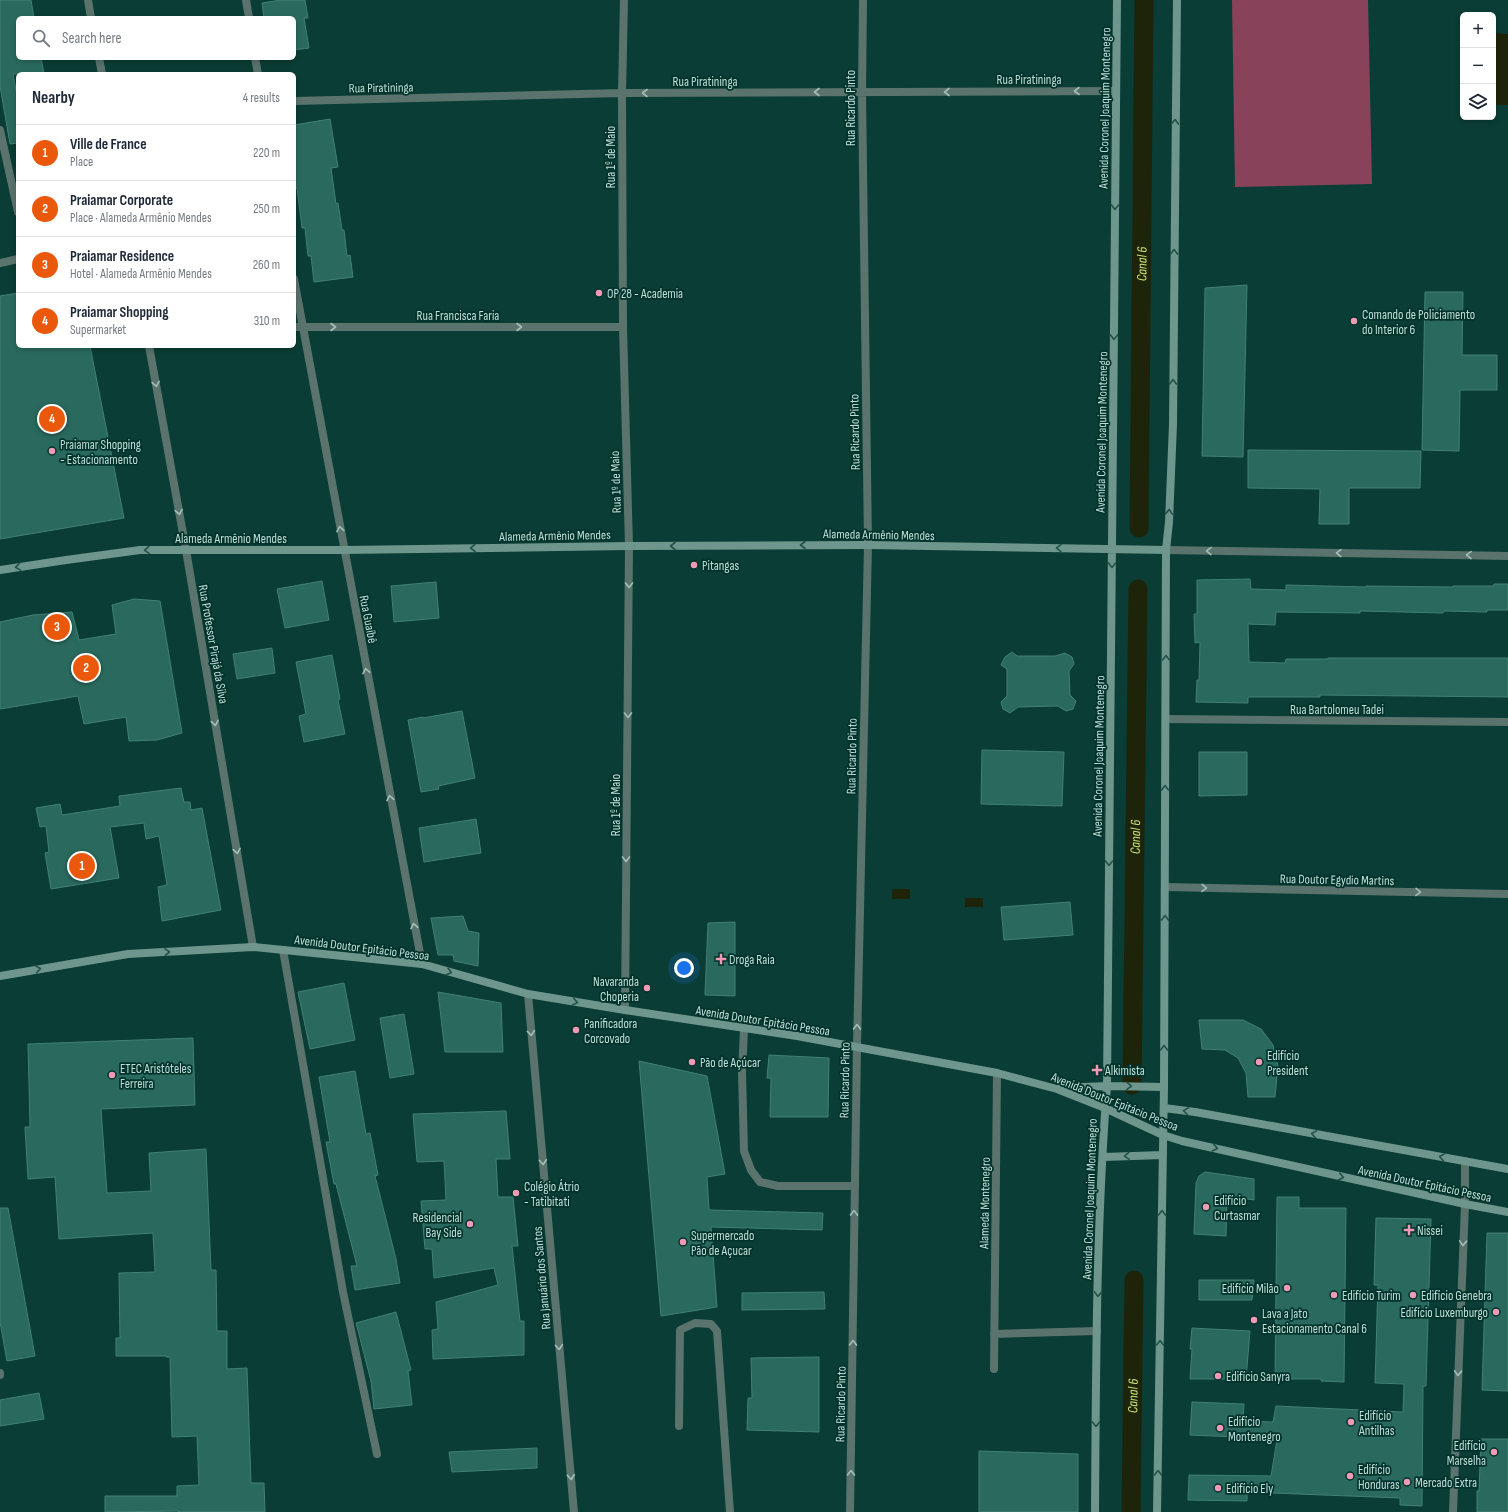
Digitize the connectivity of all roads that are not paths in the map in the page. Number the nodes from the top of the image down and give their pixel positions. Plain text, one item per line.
1 (88, 0) edge
2 (246, 0) edge
3 (624, 0) edge
4 (863, 0) edge
5 (1117, 0) edge
6 (1177, 0) edge
7 (91, 16) edge
8 (249, 16) edge
9 (99, 60) edge
10 (255, 60) edge
11 (102, 72) edge
12 (258, 72) edge
13 (1116, 91) junction
14 (862, 92) junction
15 (622, 93) junction
16 (296, 101) edge
17 (0, 130) edge
18 (16, 203) edge
19 (16, 258) edge
20 (0, 262) edge
21 (296, 303) edge
22 (298, 327) edge
23 (623, 327) junction
24 (149, 348) edge
25 (868, 545) junction
26 (629, 546) junction
27 (1112, 549) junction
28 (186, 550) junction
29 (344, 550) junction
30 (1166, 550) junction
31 (1508, 556) edge
32 (0, 570) edge
33 (1166, 719) junction
34 (1508, 722) edge
35 (1165, 887) junction
36 (1508, 894) edge
37 (254, 947) junction
38 (283, 950) junction
39 (422, 964) junction
40 (0, 976) edge
41 (528, 994) junction
42 (625, 1010) junction
43 (744, 1029) junction
44 (857, 1047) junction
45 (997, 1073) junction
46 (1107, 1086) junction
47 (1164, 1087) junction
48 (1057, 1089) junction
49 (1105, 1108) junction
50 (1164, 1108) junction
51 (1163, 1135) junction
52 (1163, 1155) junction
53 (1103, 1157) junction
54 (1465, 1161) junction
55 (1508, 1169) edge
56 (855, 1186) junction
57 (1465, 1204) junction
58 (1508, 1212) edge
59 (1097, 1331) junction
60 (994, 1334) junction
61 (994, 1369) dead end
62 (680, 1426) dead end
63 (377, 1454) dead end
64 (574, 1512) edge
65 (730, 1512) edge
66 (850, 1512) edge
67 (1095, 1512) edge
68 (1157, 1512) edge
69 (1453, 1512) edge

1 - 7 street
2 - 8 street
3 - 15 street, Rua 1º de Maio
4 - 14 street, Rua Ricardo Pinto
5 - 13 main road, Avenida Coronel Joaquim Montenegro
30 -> 6 main road
9 - 11 street
10 - 12 street
13 -> 14 street, Rua Piratininga
13 -> 27 main road, Avenida Coronel Joaquim Montenegro
14 -> 15 street, Rua Piratininga
14 - 25 street, Rua Ricardo Pinto
15 - 16 street, Rua Piratininga
15 - 23 street, Rua 1º de Maio
17 - 18 street
19 - 20 street
21 - 22 street, Rua Guaíbê
22 -> 23 street, Rua Francisca Faria
29 -> 22 street, Rua Guaíbê
23 - 26 street, Rua 1º de Maio
24 -> 28 street, Rua Professor Pirajá da Silva
25 -> 26 main road, Alameda Armênio Mendes
27 -> 25 main road, Alameda Armênio Mendes
44 -> 25 street, Rua Ricardo Pinto
26 -> 29 main road, Alameda Armênio Mendes
26 -> 42 street, Rua 1º de Maio
27 - 30 main road, Alameda Armênio Mendes
27 -> 46 main road, Avenida Coronel Joaquim Montenegro
28 - 29 main road, Alameda Armênio Mendes
28 -> 32 main road, Alameda Armênio Mendes
28 -> 37 street, Rua Professor Pirajá da Silva
39 -> 29 street, Rua Guaíbê
31 -> 30 street
33 -> 30 main road
33 - 34 street, Rua Bartolomeu Tadei
35 -> 33 main road
35 -> 36 street, Rua Doutor Egydio Martins
47 -> 35 main road
37 - 38 main road, Avenida Doutor Epitácio Pessoa
40 -> 37 main road, Avenida Doutor Epitácio Pessoa
38 - 39 main road, Avenida Doutor Epitácio Pessoa
38 - 63 street
39 -> 41 main road, Avenida Doutor Epitácio Pessoa
41 -> 42 main road, Avenida Doutor Epitácio Pessoa
41 -> 64 street, Rua Januário dos Santos
42 - 43 main road, Avenida Doutor Epitácio Pessoa
43 - 44 main road, Avenida Doutor Epitácio Pessoa
43 - 56 street
44 - 45 main road, Avenida Doutor Epitácio Pessoa
44 - 56 street, Rua Ricardo Pinto
45 - 48 main road, Avenida Doutor Epitácio Pessoa
45 - 60 street, Alameda Montenegro
46 -> 47 main road
46 - 48 main road
46 - 49 main road, Avenida Coronel Joaquim Montenegro
47 - 50 main road
48 - 49 main road, Avenida Doutor Epitácio Pessoa
49 - 51 main road, Avenida Doutor Epitácio Pessoa
49 - 53 main road, Avenida Coronel Joaquim Montenegro
50 - 51 main road
54 -> 50 main road, Avenida Doutor Epitácio Pessoa
51 - 52 main road
51 -> 57 main road, Avenida Doutor Epitácio Pessoa
52 -> 53 main road
68 -> 52 main road
53 -> 59 main road, Avenida Coronel Joaquim Montenegro
54 - 55 main road, Avenida Doutor Epitácio Pessoa
54 - 57 street
66 -> 56 street, Rua Ricardo Pinto
57 - 58 main road, Avenida Doutor Epitácio Pessoa
57 -> 69 street
59 - 60 street
59 -> 67 main road, Avenida Coronel Joaquim Montenegro
60 - 61 street, Alameda Montenegro
62 - 65 street

